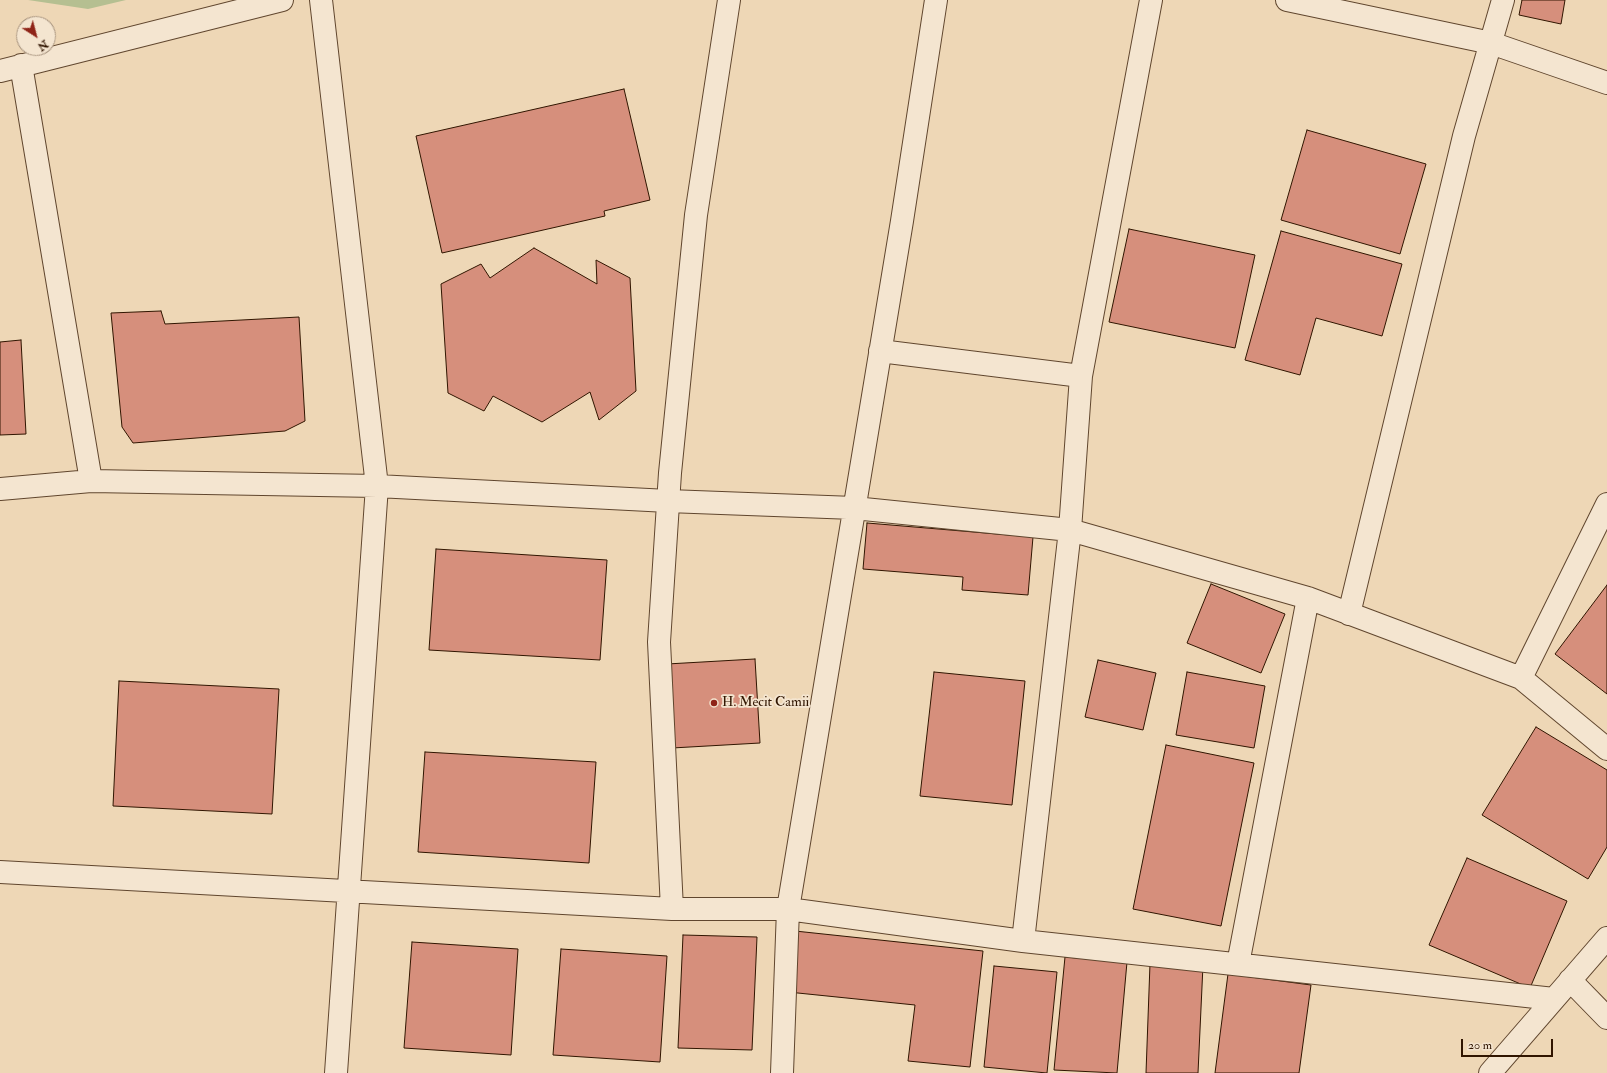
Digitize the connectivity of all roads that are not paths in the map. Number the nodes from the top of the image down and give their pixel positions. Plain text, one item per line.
1 (282, 0) edge
2 (321, 0) edge
3 (729, 0) edge
4 (936, 0) edge
5 (1151, 0) edge
6 (1288, 0) edge
7 (1503, 0) edge
8 (1491, 43) junction
9 (21, 65) junction
10 (0, 70) edge
11 (1607, 83) edge
12 (880, 351) junction
13 (1081, 376) junction
14 (91, 481) junction
15 (377, 486) junction
16 (0, 489) edge
17 (668, 501) junction
18 (1607, 504) edge
19 (854, 508) junction
20 (1070, 530) junction
21 (1308, 598) junction
22 (1349, 614) junction
23 (1521, 678) junction
24 (1607, 749) edge
25 (0, 872) edge
26 (349, 890) junction
27 (672, 909) junction
28 (788, 909) junction
29 (1607, 938) edge
30 (1023, 941) junction
31 (1238, 964) junction
32 (1570, 980) junction
33 (1554, 998) junction
34 (1607, 1018) edge
35 (336, 1073) edge
36 (782, 1073) edge
37 (1490, 1073) edge

1 - 9 street
2 - 15 street
3 - 17 street
4 - 12 street
5 - 13 street
6 - 8 street
7 - 8 street
8 - 11 street
8 - 22 street
9 - 10 street
9 - 14 street
12 - 13 street
12 - 19 street
13 - 20 street
14 - 15 street
14 - 16 street
15 - 17 street
15 - 26 street
17 - 19 street
17 - 27 street
18 - 23 street
19 - 20 street
19 - 28 street
20 - 21 street
20 - 30 street
21 - 22 street
21 - 31 street
22 - 23 street
23 - 24 street
25 - 26 street
26 - 27 street
26 - 35 street
27 - 28 street
28 - 30 street
28 - 36 street
29 - 32 street
30 - 31 street
31 - 33 street
32 - 33 street
32 - 34 street
33 - 37 street

